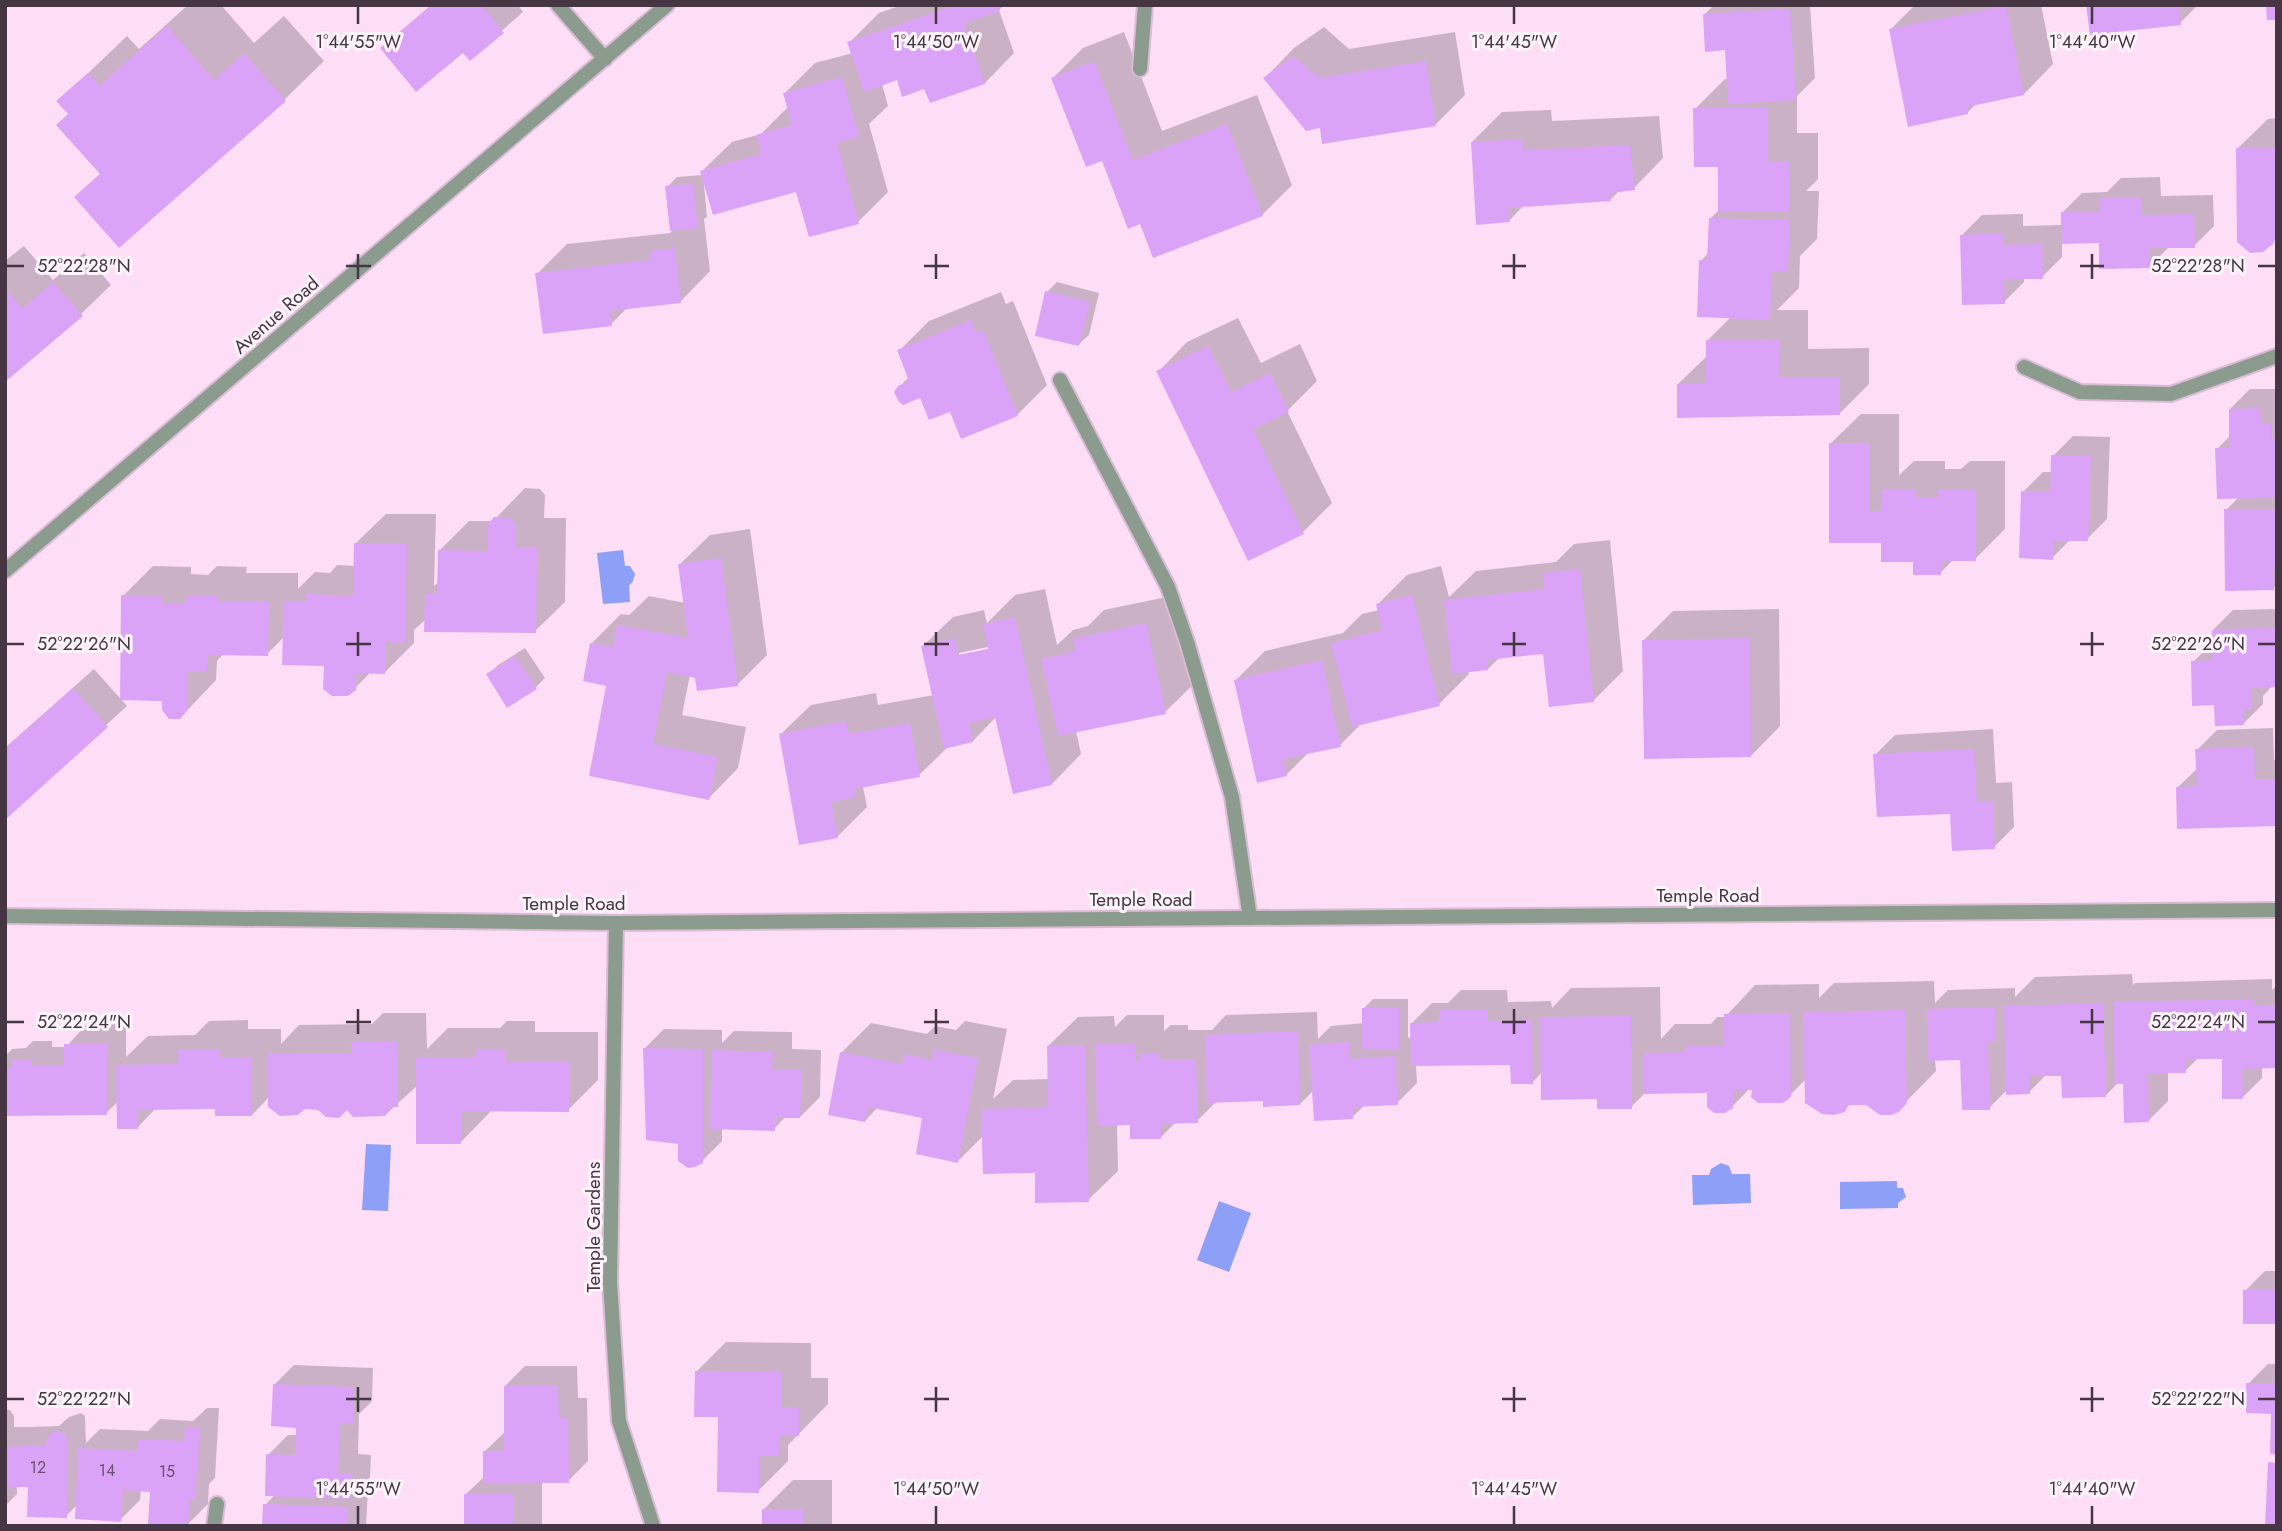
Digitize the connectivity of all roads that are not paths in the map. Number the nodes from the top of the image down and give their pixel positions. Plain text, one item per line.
1 (558, 5) edge
2 (667, 5) edge
3 (1145, 5) edge
4 (605, 59) junction
5 (1140, 69) dead end
6 (2277, 356) edge
7 (2024, 366) dead end
8 (1060, 380) dead end
9 (7, 567) edge
10 (2277, 910) edge
11 (5, 916) edge
12 (1251, 918) junction
13 (616, 923) junction
14 (217, 1504) dead end
15 (214, 1526) edge
16 (653, 1526) edge

1 - 4 street
2 - 4 street, Avenue Road
3 - 5 street
4 - 9 street, Avenue Road
6 - 7 street
8 - 12 street
10 - 12 street, Temple Road
11 - 13 street, Temple Road
12 - 13 street, Temple Road
13 - 16 street, Temple Gardens
14 - 15 street

